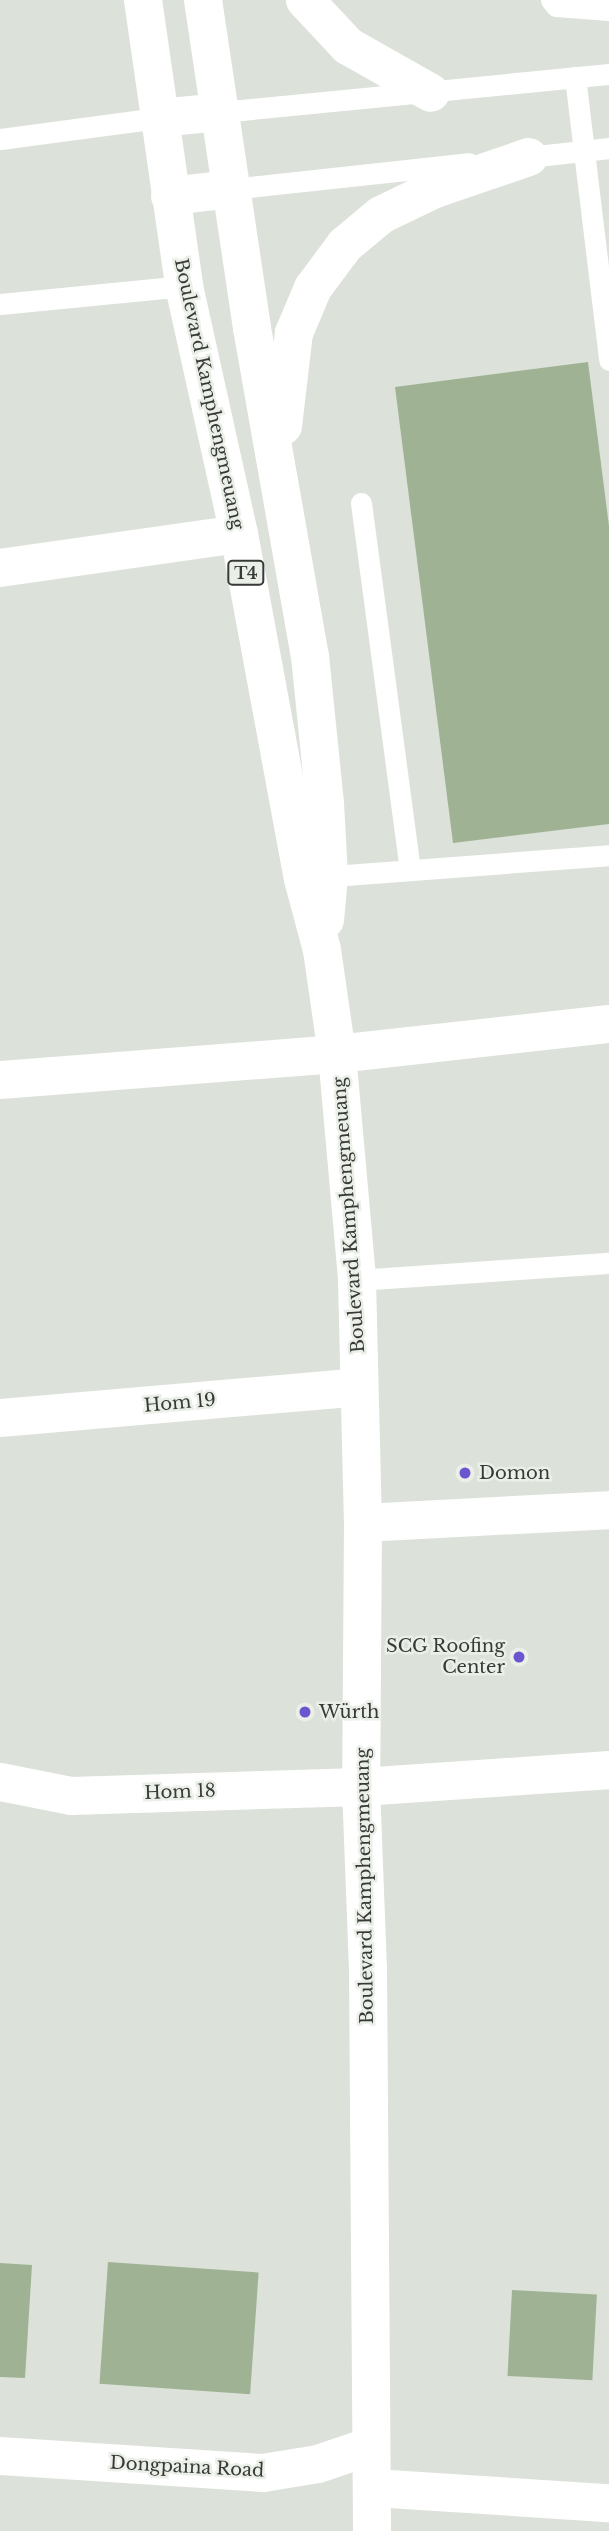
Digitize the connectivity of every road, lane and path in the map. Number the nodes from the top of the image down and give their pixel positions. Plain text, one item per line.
1 (143, 0) edge
2 (203, 0) edge
3 (305, 0) edge
4 (551, 0) edge
5 (609, 10) edge
6 (609, 74) edge
7 (575, 77) junction
8 (431, 93) junction
9 (221, 112) junction
10 (158, 118) junction
11 (0, 139) edge
12 (609, 148) edge
13 (582, 152) junction
14 (529, 157) junction
15 (231, 189) junction
16 (170, 196) junction
17 (184, 286) junction
18 (0, 304) edge
19 (609, 360) edge
20 (279, 477) junction
21 (361, 503) dead end
22 (239, 534) junction
23 (0, 568) edge
24 (609, 855) edge
25 (410, 870) junction
26 (316, 878) junction
27 (609, 1024) edge
28 (337, 1055) junction
29 (0, 1080) edge
30 (609, 1264) edge
31 (357, 1280) junction
32 (359, 1387) junction
33 (0, 1418) edge
34 (609, 1510) edge
35 (363, 1523) junction
36 (609, 1770) edge
37 (0, 1782) edge
38 (361, 1787) junction
39 (371, 2446) junction
40 (0, 2456) edge
41 (374, 2488) junction
42 (609, 2503) edge
43 (372, 2531) edge

1 - 10 main road, Boulevard Kamphengmeuang / T4
2 - 9 main road, Boulevard Kamphengmeuang / T4
3 - 8 main road
4 - 5 lane
6 - 7 lane
7 - 8 lane
7 - 13 lane
8 - 9 lane
9 - 10 main road
9 - 15 main road, Boulevard Kamphengmeuang / T4
10 - 11 lane
10 - 16 main road, Boulevard Kamphengmeuang / T4
12 - 13 lane
13 - 14 lane
13 - 19 lane
14 - 15 lane
14 - 20 main road
15 - 16 main road
15 - 20 main road, Boulevard Kamphengmeuang / T4
16 - 17 main road, Boulevard Kamphengmeuang / T4
17 - 18 lane
17 - 22 main road, Boulevard Kamphengmeuang / T4
20 - 26 main road, Boulevard Kamphengmeuang / T4
21 - 25 lane
22 - 23 main road
22 - 26 main road, Boulevard Kamphengmeuang / T4
24 - 25 lane
25 - 26 lane
26 - 28 main road, Boulevard Kamphengmeuang / T4
27 - 28 main road
28 - 29 main road
28 - 31 main road, Boulevard Kamphengmeuang / T4
30 - 31 lane
31 - 32 main road, Boulevard Kamphengmeuang / T4
32 - 33 main road, Hom 19
32 - 35 main road, Boulevard Kamphengmeuang / T4
34 - 35 main road
35 - 38 main road, Boulevard Kamphengmeuang / T4
36 - 38 main road, Hom 18
37 - 38 main road, Hom 18
38 - 39 main road, Boulevard Kamphengmeuang / T4
39 - 40 main road, Dongpaina Road
39 - 41 main road, Boulevard Kamphengmeuang / T4
41 - 42 main road
41 - 43 main road, Boulevard Kamphengmeuang / T4

